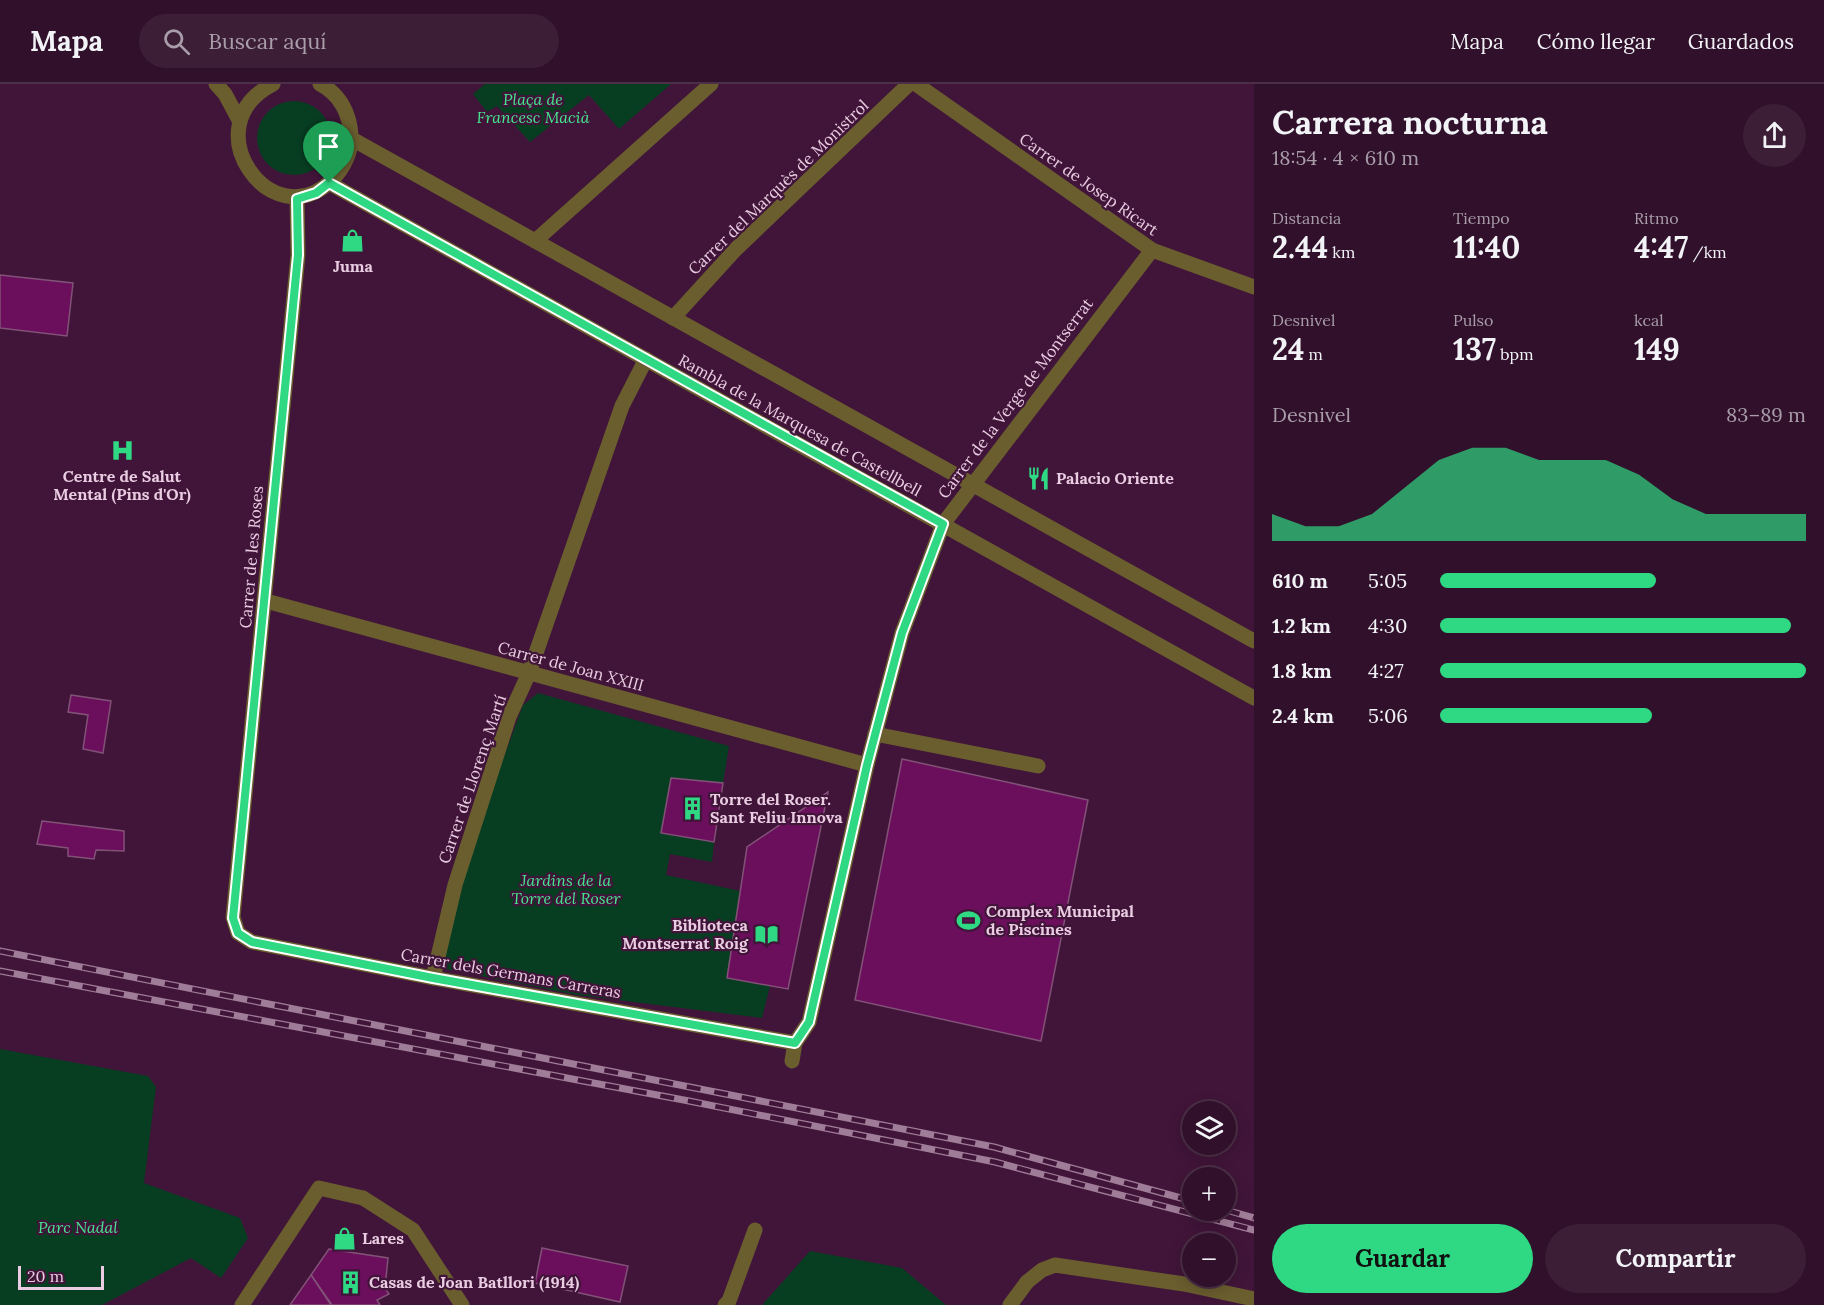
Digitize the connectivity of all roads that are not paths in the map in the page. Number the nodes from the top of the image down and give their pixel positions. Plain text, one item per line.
1 (216, 84) edge
2 (273, 84) edge
3 (711, 84) edge
4 (909, 84) edge
5 (916, 84) edge
6 (326, 85) edge
7 (239, 120) junction
8 (352, 139) junction
9 (329, 183) junction
10 (297, 199) junction
11 (535, 241) junction
12 (1152, 250) junction
13 (1254, 287) edge
14 (673, 318) junction
15 (646, 359) junction
16 (972, 484) junction
17 (943, 524) junction
18 (266, 601) junction
19 (1254, 641) edge
20 (529, 673) junction
21 (1254, 698) edge
22 (875, 734) junction
23 (867, 765) junction
24 (1038, 766) dead end
25 (233, 918) joint
26 (433, 978) junction
27 (795, 1043) junction
28 (792, 1062) dead end
29 (755, 1230) dead end
30 (1254, 1299) edge
31 (242, 1305) edge
32 (462, 1305) edge
33 (725, 1305) edge
34 (1010, 1305) edge

1 - 7 street
2 - 7 street
3 - 11 street
4 - 14 street, Carrer del Marquès de Monistrol
5 - 12 street, Carrer de Josep Ricart
6 - 8 street
7 - 10 street
8 - 9 street
8 - 11 street, Rambla de la Marquesa de Castellbell
9 - 10 street
9 - 15 street, Rambla de la Marquesa de Castellbell
10 - 18 street, Carrer de les Roses
11 - 14 street, Rambla de la Marquesa de Castellbell
12 - 13 street, Carrer de Josep Ricart
12 - 16 street, Carrer de la Verge de Montserrat
14 - 16 street, Rambla de la Marquesa de Castellbell
15 - 17 street, Rambla de la Marquesa de Castellbell
15 - 20 street, Carrer de Llorenç Martí
16 - 17 street, Carrer de la Verge de Montserrat
16 - 19 street, Rambla de la Marquesa de Castellbell
17 - 21 street, Rambla de la Marquesa de Castellbell
17 - 22 street, Carrer de la Verge de Montserrat
18 - 20 street, Carrer de Joan XXIII
18 - 25 street, Carrer de les Roses
20 - 23 street, Carrer de Joan XXIII
20 - 26 street, Carrer de Llorenç Martí
22 - 23 street, Carrer de la Verge de Montserrat
22 - 24 street
23 - 27 street, Carrer de la Verge de Montserrat
25 - 26 street, Carrer dels Germans Carreras
26 - 27 street, Carrer dels Germans Carreras
27 - 28 street, Carrer de la Verge de Montserrat
29 - 33 street
30 - 34 street
31 - 32 street

